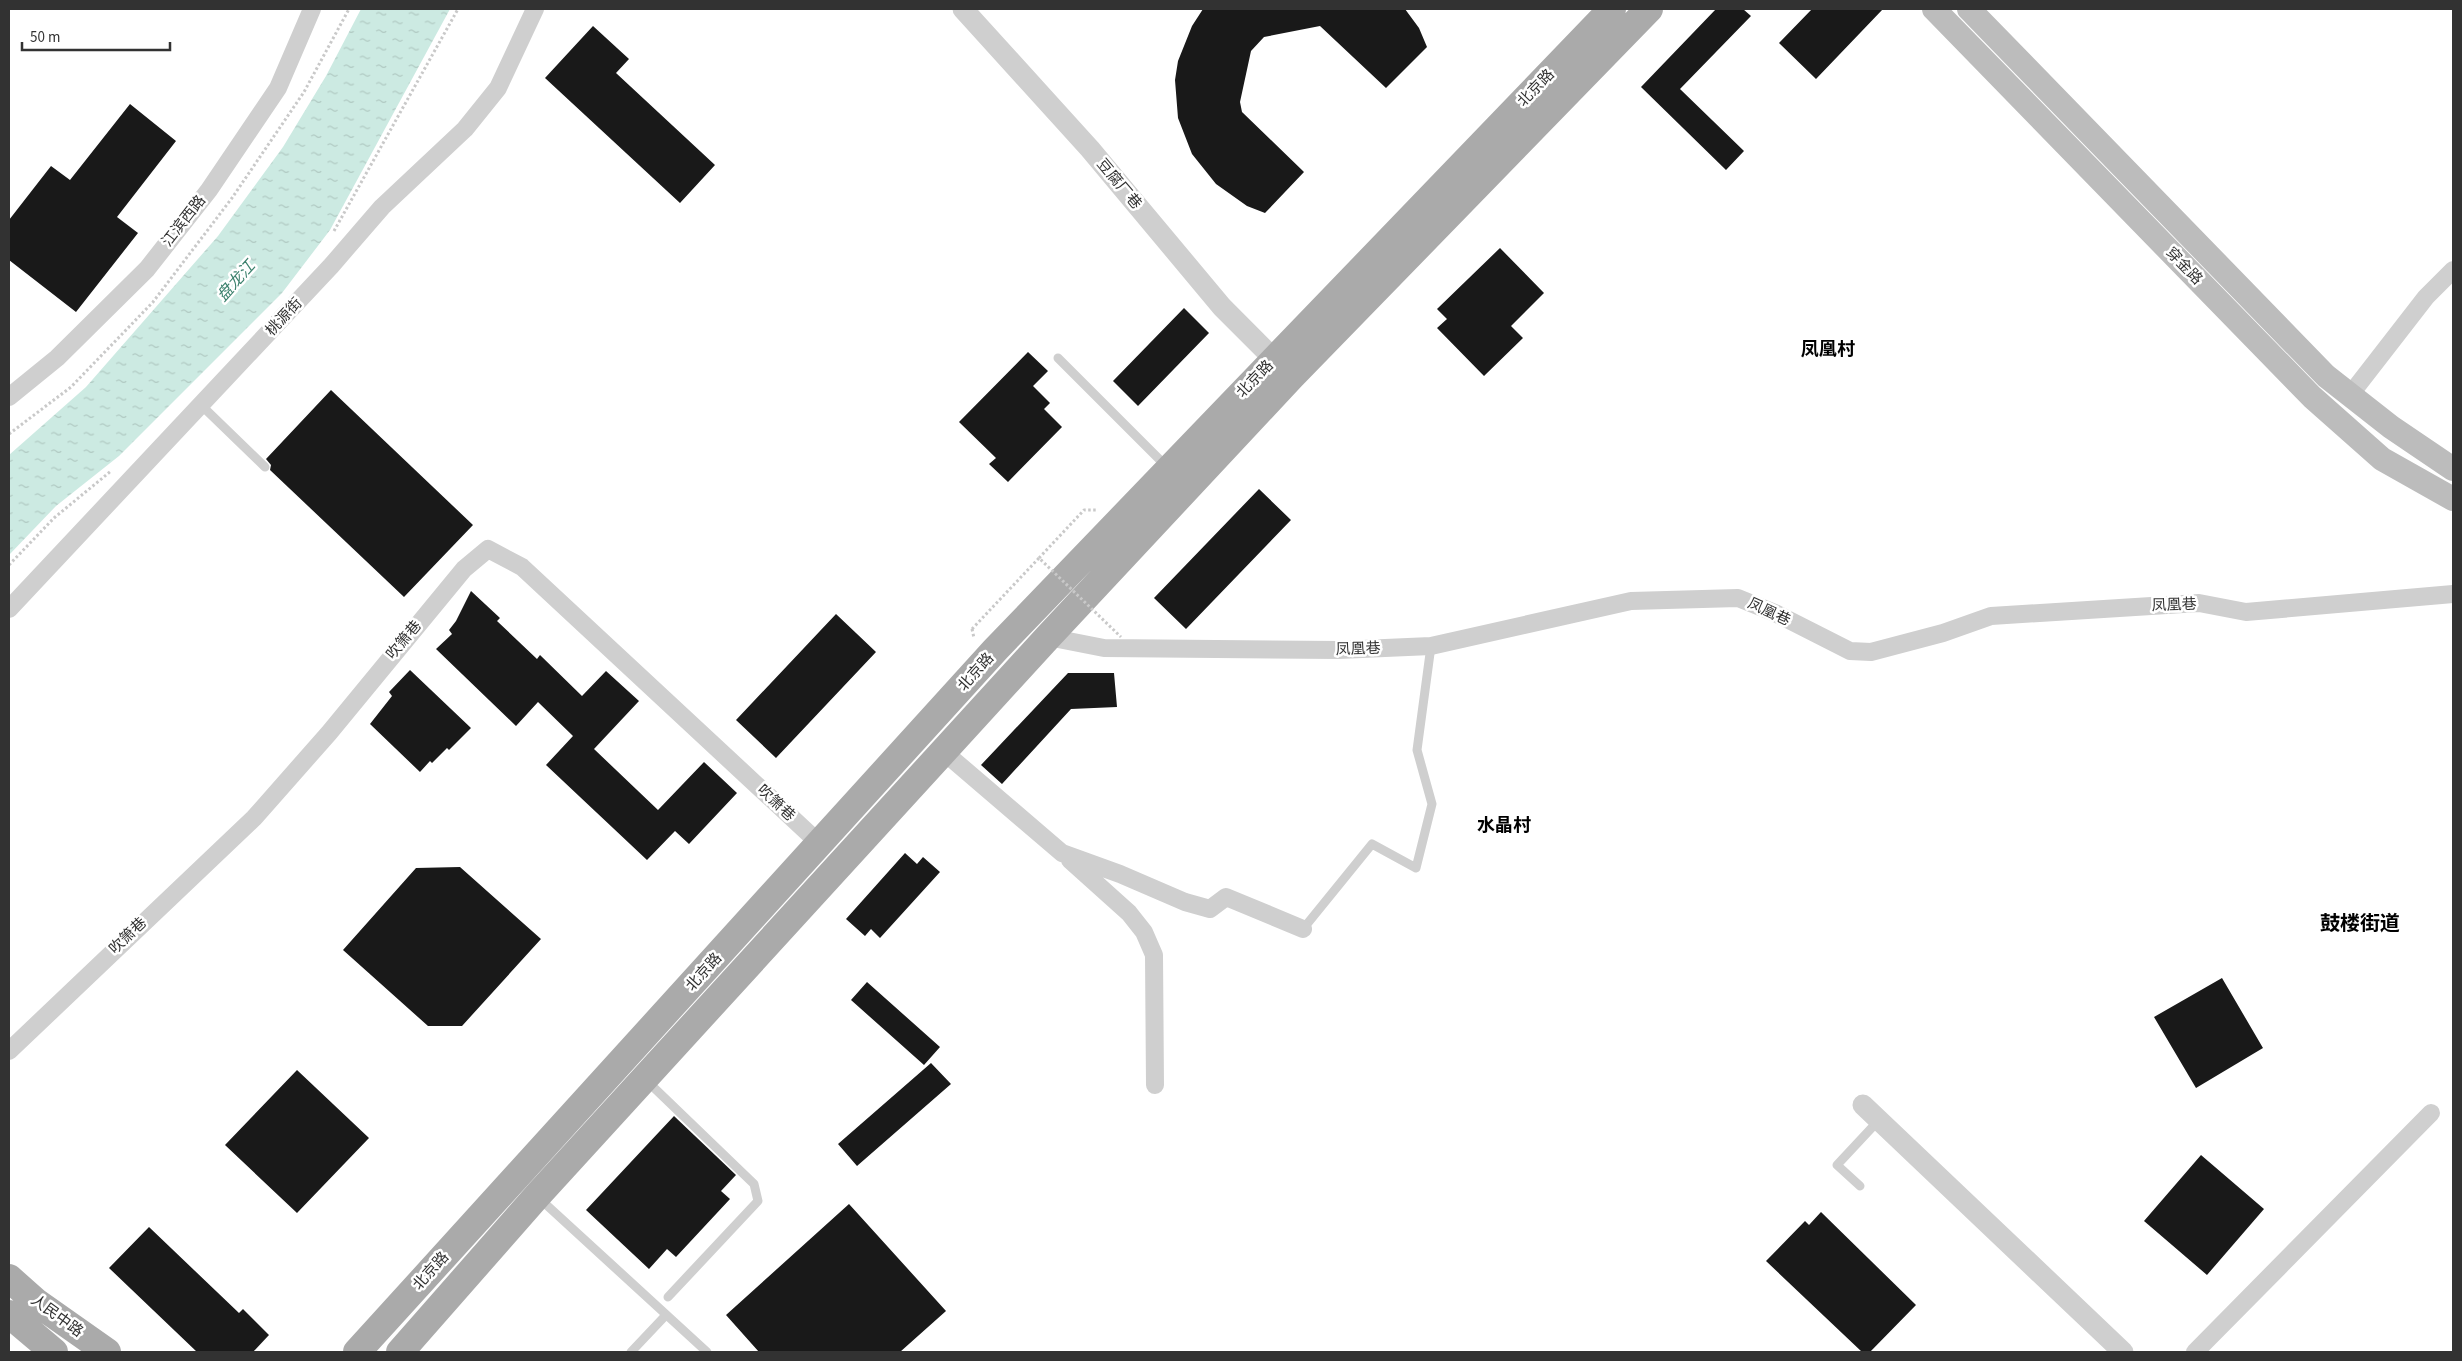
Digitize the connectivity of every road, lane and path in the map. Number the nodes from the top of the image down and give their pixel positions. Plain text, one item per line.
1 (312, 9) edge
2 (458, 9) edge
3 (535, 9) edge
4 (963, 9) edge
5 (1612, 9) edge
6 (1649, 9) edge
7 (1934, 9) edge
8 (1969, 9) edge
9 (331, 237) dead end
10 (2453, 270) edge
11 (1058, 358) dead end
12 (1274, 359) junction
13 (2350, 395) junction
14 (9, 397) edge
15 (201, 405) junction
16 (265, 467) dead end
17 (1169, 469) junction
18 (2453, 469) edge
19 (2453, 499) edge
20 (1084, 510) dead end
21 (1039, 558) junction
22 (2453, 594) edge
23 (9, 609) edge
24 (972, 628) dead end
25 (1048, 637) junction
26 (1121, 637) dead end
27 (1431, 646) junction
28 (944, 752) junction
29 (820, 844) junction
30 (1062, 853) junction
31 (1302, 929) joint
32 (9, 1051) edge
33 (645, 1080) junction
34 (1155, 1085) dead end
35 (1863, 1105) dead end
36 (2432, 1113) dead end
37 (1879, 1120) junction
38 (1860, 1186) dead end
39 (538, 1196) junction
40 (9, 1278) edge
41 (668, 1297) dead end
42 (9, 1314) edge
43 (666, 1315) junction
44 (54, 1352) edge
45 (107, 1352) edge
46 (357, 1352) edge
47 (400, 1352) edge
48 (631, 1352) edge
49 (707, 1352) edge
50 (2123, 1352) edge
51 (2195, 1352) edge

1 - 14 street, 江滨西路
2 - 9 path
3 - 15 street, 桃源街
4 - 12 street, 豆腐厂巷
5 - 12 main road, 北京路
6 - 25 main road, 北京路
7 - 19 main road, 穿金路
8 - 13 main road, 穿金路
10 - 13 street
11 - 17 lane
12 - 17 main road, 北京路
13 - 18 main road, 穿金路
15 - 16 lane
15 - 23 street, 桃源街
17 - 29 main road, 北京路
20 - 21 path
21 - 24 path, bridge
21 - 26 path, bridge
22 - 27 street, 凤凰巷
25 - 27 street, 凤凰巷
25 - 28 main road, 北京路
27 - 31 lane
28 - 30 street
28 - 33 main road, 北京路
29 - 32 street, 吹箫巷
29 - 46 main road, 北京路
30 - 31 street
30 - 34 street
33 - 39 main road, 北京路
33 - 41 lane
35 - 37 street
36 - 51 street
37 - 38 lane
37 - 50 street
39 - 43 lane
39 - 47 main road, 北京路
40 - 45 main road, 人民中路
42 - 44 main road, 人民中路
43 - 48 lane
43 - 49 lane

